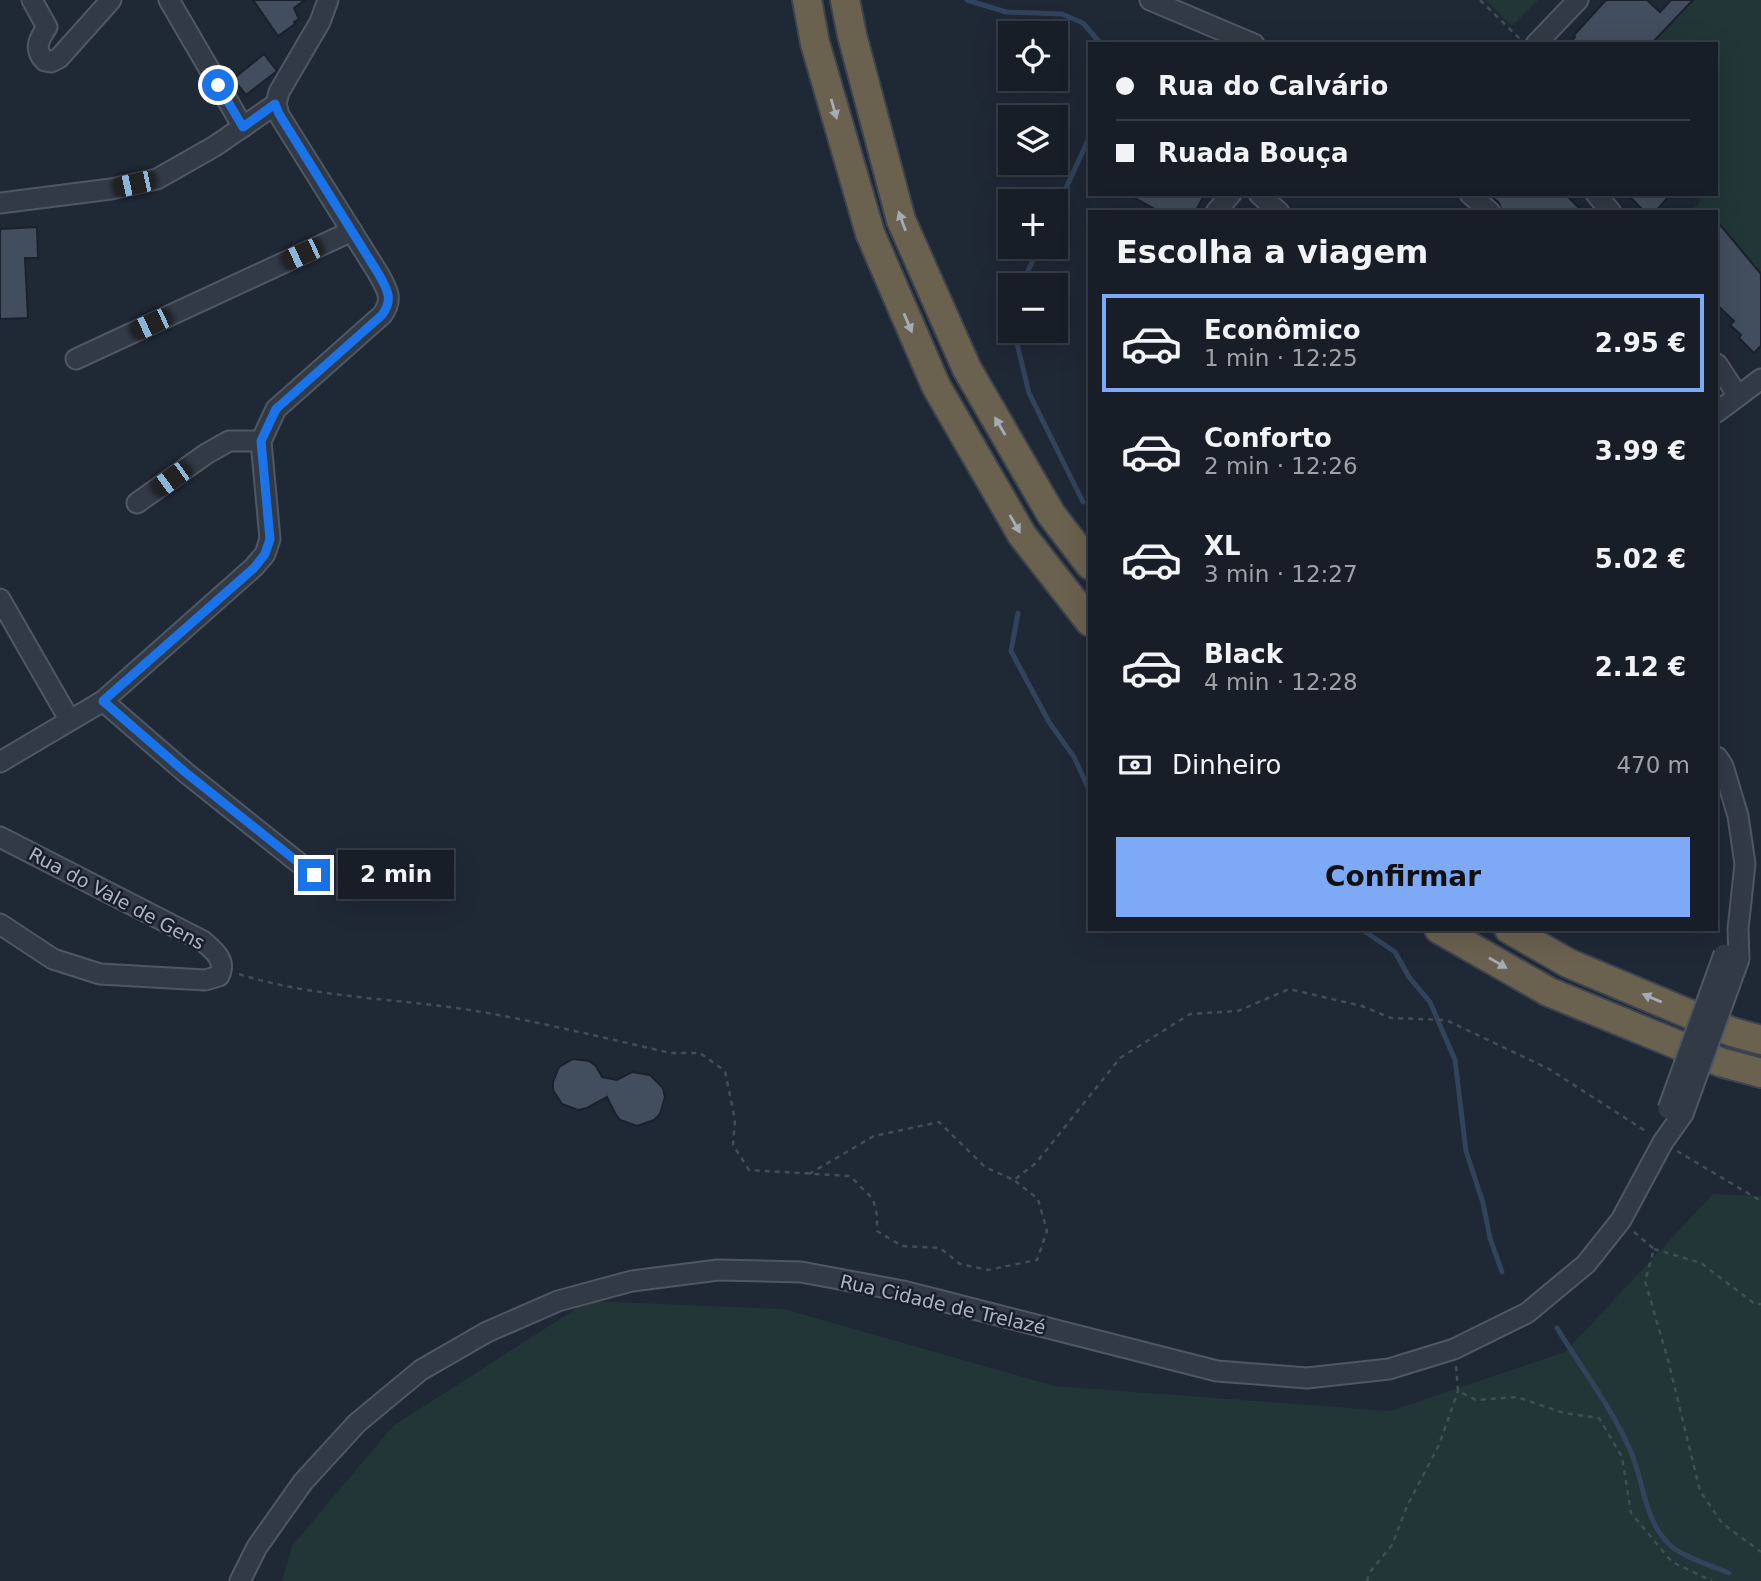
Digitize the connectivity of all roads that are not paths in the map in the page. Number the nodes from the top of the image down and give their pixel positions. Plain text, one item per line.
1 (32, 0) edge
2 (111, 0) edge
3 (169, 0) edge
4 (328, 0) edge
5 (807, 0) edge
6 (845, 0) edge
7 (1150, 0) edge
8 (1578, 0) edge
9 (1249, 42) edge
10 (1538, 42) edge
11 (275, 104) junction
12 (243, 127) junction
13 (1229, 196) edge
14 (1261, 196) edge
15 (1472, 196) edge
16 (1598, 196) edge
17 (0, 203) edge
18 (1218, 210) edge
19 (1277, 210) edge
20 (1488, 210) edge
21 (1609, 210) edge
22 (352, 230) junction
23 (76, 359) dead end
24 (1720, 376) edge
25 (1761, 379) edge
26 (1738, 396) junction
27 (1718, 411) edge
28 (261, 441) junction
29 (136, 503) dead end
30 (1088, 562) edge
31 (0, 599) edge
32 (1088, 619) edge
33 (103, 701) junction
34 (69, 719) junction
35 (1718, 758) edge
36 (0, 762) edge
37 (0, 837) edge
38 (314, 875) dead end
39 (0, 924) edge
40 (1442, 931) edge
41 (1512, 931) edge
42 (1761, 1040) edge
43 (1761, 1073) edge
44 (240, 1581) edge

1 - 2 street
3 - 12 street
4 - 11 street
5 -> 32 highway
30 -> 6 highway
7 - 9 street
8 - 10 street
11 - 12 street
11 - 22 street
12 - 17 street
13 - 18 street
14 - 19 street
15 - 20 street
16 - 21 street
22 - 23 street
22 - 28 street
24 - 26 street
25 - 26 street
26 - 27 street
28 - 29 street
28 - 33 street
31 - 34 street
33 - 34 street
33 - 38 street
34 - 36 street
35 - 44 street, Rua Cidade de Trelazé, bridge
37 - 39 street, Rua do Vale de Gens
40 -> 43 highway
42 -> 41 highway

